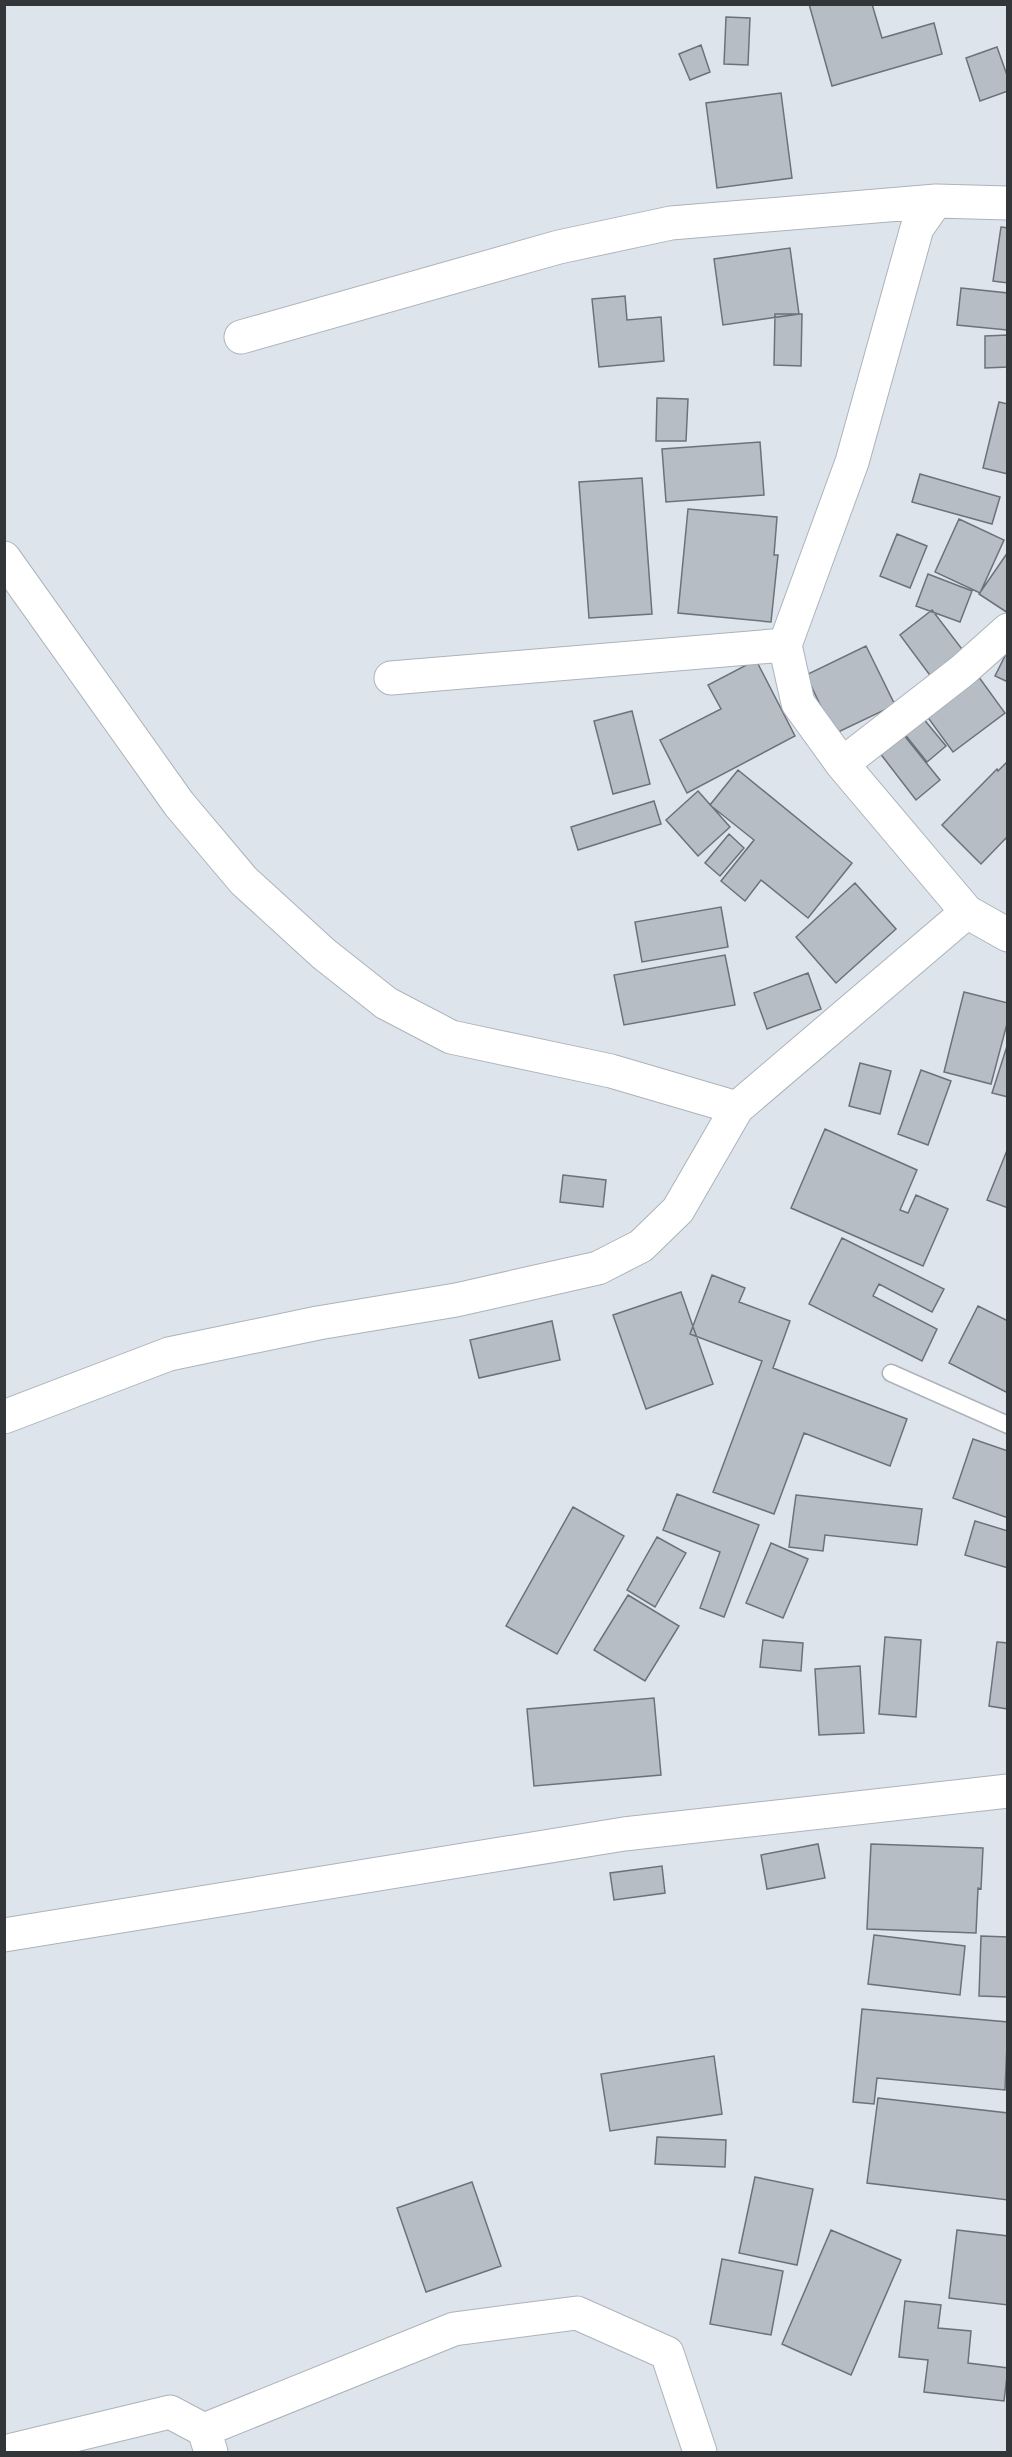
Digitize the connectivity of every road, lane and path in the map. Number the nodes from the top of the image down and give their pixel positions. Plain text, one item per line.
1 (936, 201) junction
2 (1008, 203) edge
3 (241, 338) dead end
4 (4, 558) edge
5 (1008, 630) edge
6 (785, 645) junction
7 (391, 678) dead end
8 (842, 764) junction
9 (967, 912) junction
10 (1008, 935) edge
11 (737, 1108) junction
12 (891, 1373) dead end
13 (4, 1417) edge
14 (1008, 1425) edge
15 (1008, 1791) edge
16 (4, 1935) edge
17 (207, 2441) edge
18 (4, 2452) edge
19 (700, 2452) edge

1 - 2 street
1 - 3 street
1 - 6 street
4 - 11 street
5 - 8 street
6 - 7 street
6 - 8 street
8 - 9 street
9 - 10 street
9 - 11 street
11 - 13 street
12 - 14 lane
15 - 16 street
17 - 18 street
17 - 19 street

